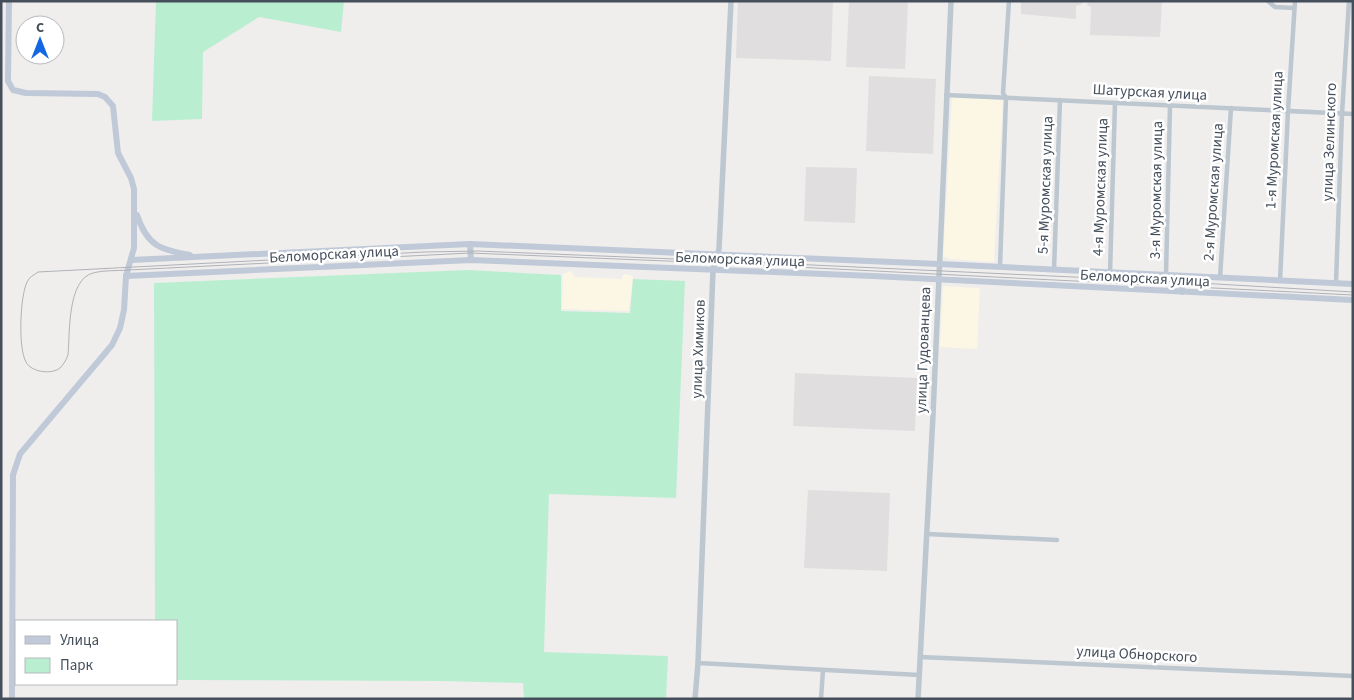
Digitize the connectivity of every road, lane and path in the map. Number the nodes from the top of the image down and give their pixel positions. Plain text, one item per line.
1 (9, 1) edge
2 (731, 1) edge
3 (951, 1) edge
4 (1009, 1) edge
5 (1268, 1) edge
6 (1295, 1) edge
7 (1349, 1) edge
8 (1294, 8) junction
9 (946, 95) junction
10 (1006, 98) junction
11 (1060, 100) junction
12 (1115, 103) junction
13 (1170, 106) junction
14 (1231, 108) junction
15 (1288, 111) junction
16 (1342, 114) junction
17 (1353, 114) edge
18 (134, 207) junction
19 (470, 244) junction
20 (718, 255) junction
21 (201, 258) junction
22 (131, 260) junction
23 (471, 260) junction
24 (940, 264) junction
25 (1000, 267) junction
26 (714, 270) junction
27 (1054, 270) junction
28 (1110, 272) junction
29 (1166, 275) junction
30 (126, 276) junction
31 (1183, 276) junction
32 (1220, 278) junction
33 (938, 280) junction
34 (1280, 281) junction
35 (1336, 284) junction
36 (1353, 284) edge
37 (1182, 292) junction
38 (1353, 300) edge
39 (927, 534) junction
40 (1057, 540) dead end
41 (920, 657) junction
42 (698, 663) junction
43 (823, 670) junction
44 (919, 675) junction
45 (1353, 676) edge
46 (12, 699) edge
47 (695, 699) edge
48 (821, 699) edge
49 (918, 699) edge

1 - 18 main road
2 - 20 street, улица Химиков
3 - 9 street, улица Гудованцева
4 - 10 street
5 - 8 street
6 - 8 street, 1-я Муромская улица
7 - 16 street, улица Зелинского
8 - 15 street, 1-я Муромская улица
9 - 10 street, Шатурская улица
9 - 24 street, улица Гудованцева
10 - 11 street, Шатурская улица
10 - 25 street
11 - 12 street, Шатурская улица
11 - 27 street, 5-я Муромская улица
12 - 13 street, Шатурская улица
12 - 28 street, 4-я Муромская улица
13 - 14 street, Шатурская улица
13 - 29 street, 3-я Муромская улица
14 - 15 street, Шатурская улица
14 - 32 street, 2-я Муромская улица
15 - 16 street, Шатурская улица
15 - 34 street, 1-я Муромская улица
16 - 17 street, Шатурская улица
16 - 35 street, улица Зелинского
18 - 21 main road
18 - 22 main road
19 - 20 main road, Беломорская улица
19 - 21 main road, Беломорская улица
19 - 23 main road
20 - 24 main road, Беломорская улица
20 - 26 street, улица Химиков
21 - 22 main road, Беломорская улица
22 - 30 main road
23 - 26 main road, Беломорская улица
23 - 30 main road, Беломорская улица
24 - 25 main road, Беломорская улица
24 - 33 street, улица Гудованцева
25 - 27 main road, Беломорская улица
26 - 33 main road, Беломорская улица
26 - 42 street, улица Химиков
27 - 28 main road, Беломорская улица
28 - 29 main road, Беломорская улица
29 - 31 main road, Беломорская улица
30 - 46 main road
31 - 32 main road, Беломорская улица
31 - 37 main road
32 - 34 main road, Беломорская улица
33 - 37 main road, Беломорская улица
33 - 39 street, улица Гудованцева
34 - 35 main road, Беломорская улица
35 - 36 main road, Беломорская улица
37 - 38 main road, Беломорская улица
39 - 40 street
39 - 41 street, улица Гудованцева
41 - 44 street, улица Гудованцева
41 - 45 street, улица Обнорского
42 - 43 street
42 - 47 street, улица Химиков
43 - 44 street
43 - 48 street
44 - 49 street, улица Гудованцева

